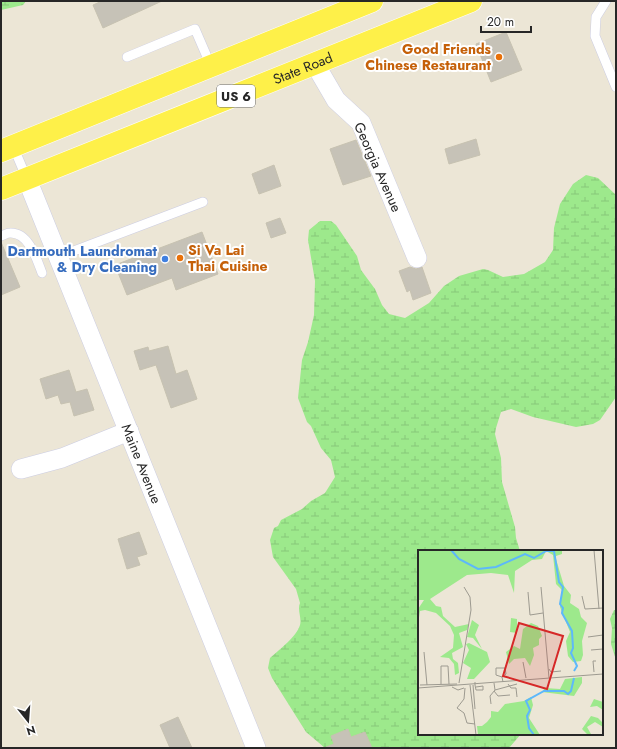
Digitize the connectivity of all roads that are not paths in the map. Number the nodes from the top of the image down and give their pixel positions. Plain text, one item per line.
1 (372, 1) edge
2 (471, 1) edge
3 (606, 1) edge
4 (127, 57) dead end
5 (314, 64) junction
6 (211, 66) junction
7 (616, 87) edge
8 (7, 149) edge
9 (26, 179) junction
10 (1, 189) edge
11 (203, 202) dead end
12 (1, 236) edge
13 (58, 257) junction
14 (417, 258) dead end
15 (42, 273) dead end
16 (128, 431) junction
17 (20, 469) dead end
18 (256, 748) edge

1 - 6 main road, US 6
2 - 5 main road, State Road / US 6
3 - 7 lane
4 - 6 lane
5 - 9 main road, State Road / US 6
5 - 14 street, Georgia Avenue
6 - 8 main road, US 6
8 - 9 lane
9 - 10 main road, State Road / US 6
9 - 13 street, Maine Avenue
11 - 13 lane
12 - 15 lane
13 - 16 street, Maine Avenue
16 - 17 street
16 - 18 street, Maine Avenue

